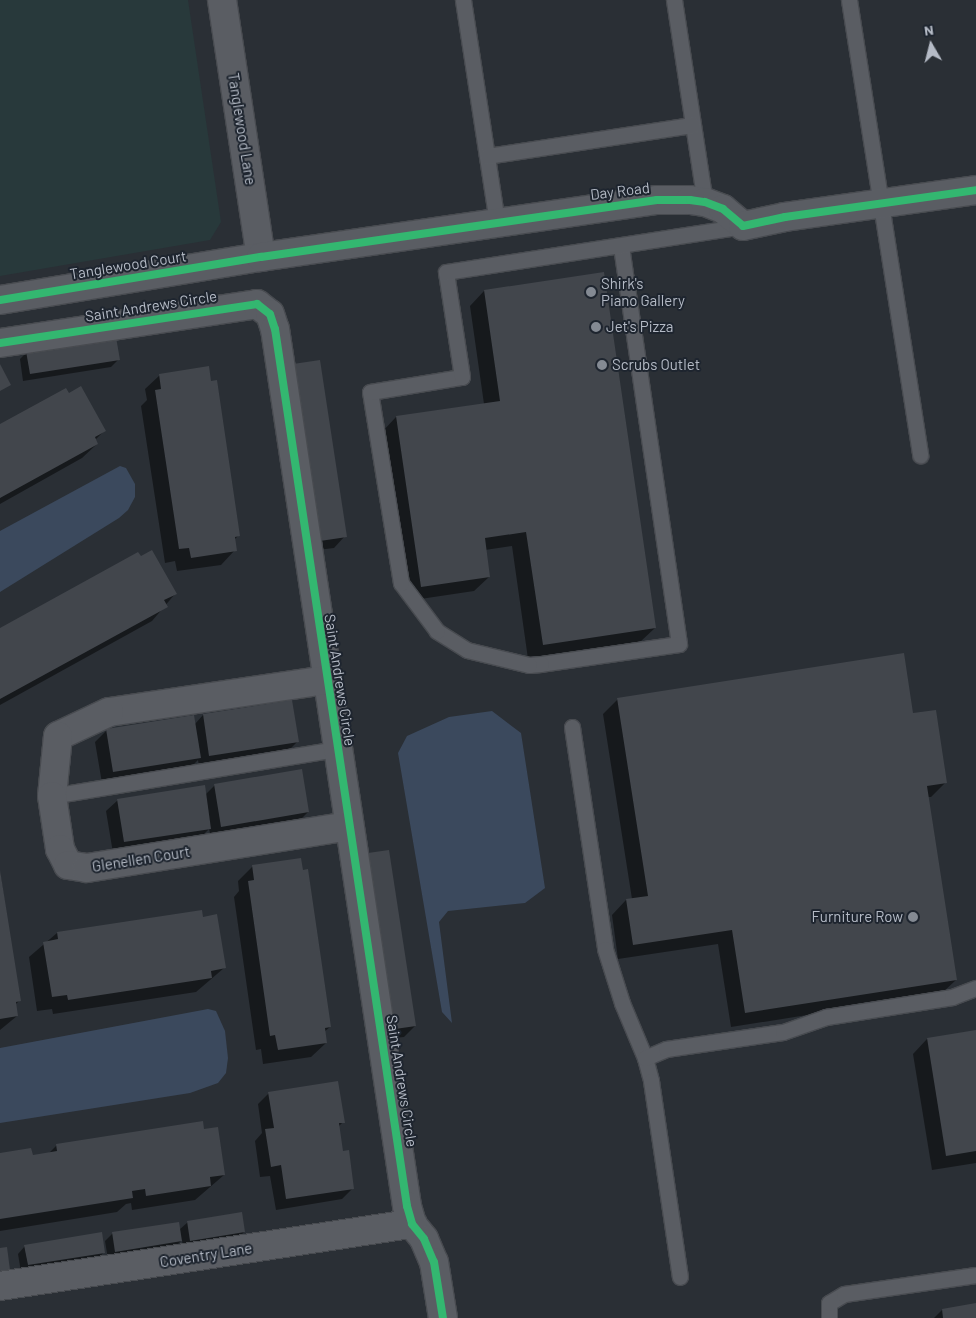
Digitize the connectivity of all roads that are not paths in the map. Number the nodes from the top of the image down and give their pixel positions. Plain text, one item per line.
1 (222, 0) edge
2 (463, 0) edge
3 (674, 0) edge
4 (849, 0) edge
5 (693, 124) junction
6 (487, 156) junction
7 (976, 190) edge
8 (706, 202) junction
9 (881, 204) junction
10 (497, 223) junction
11 (743, 226) junction
12 (621, 246) junction
13 (261, 257) junction
14 (0, 300) edge
15 (0, 343) edge
16 (920, 455) dead end
17 (326, 680) junction
18 (572, 727) dead end
19 (337, 749) junction
20 (52, 796) junction
21 (349, 826) junction
22 (976, 988) edge
23 (645, 1058) junction
24 (412, 1224) junction
25 (976, 1275) edge
26 (680, 1277) dead end
27 (0, 1286) edge
28 (443, 1318) edge
29 (829, 1318) edge

1 - 13 street, Tanglewood Lane
2 - 6 lane
3 - 5 lane
4 - 9 lane
5 - 6 lane
5 - 8 lane
6 - 10 lane
7 - 9 street
8 - 10 street, Day Road
8 - 11 street, Day Road
9 - 11 street
9 - 16 lane
10 - 13 street, Day Road
11 - 12 lane
12 - 12 lane
13 - 14 street, Tanglewood Court
15 - 17 street, Saint Andrews Circle
17 - 19 street, Saint Andrews Circle
17 - 20 street, Glenellen Court
18 - 23 lane
19 - 20 lane
19 - 21 street, Saint Andrews Circle
20 - 21 street, Glenellen Court
21 - 24 street, Saint Andrews Circle
22 - 23 lane
23 - 26 lane
24 - 27 street, Coventry Lane
24 - 28 street, Saint Andrews Circle
25 - 29 lane

